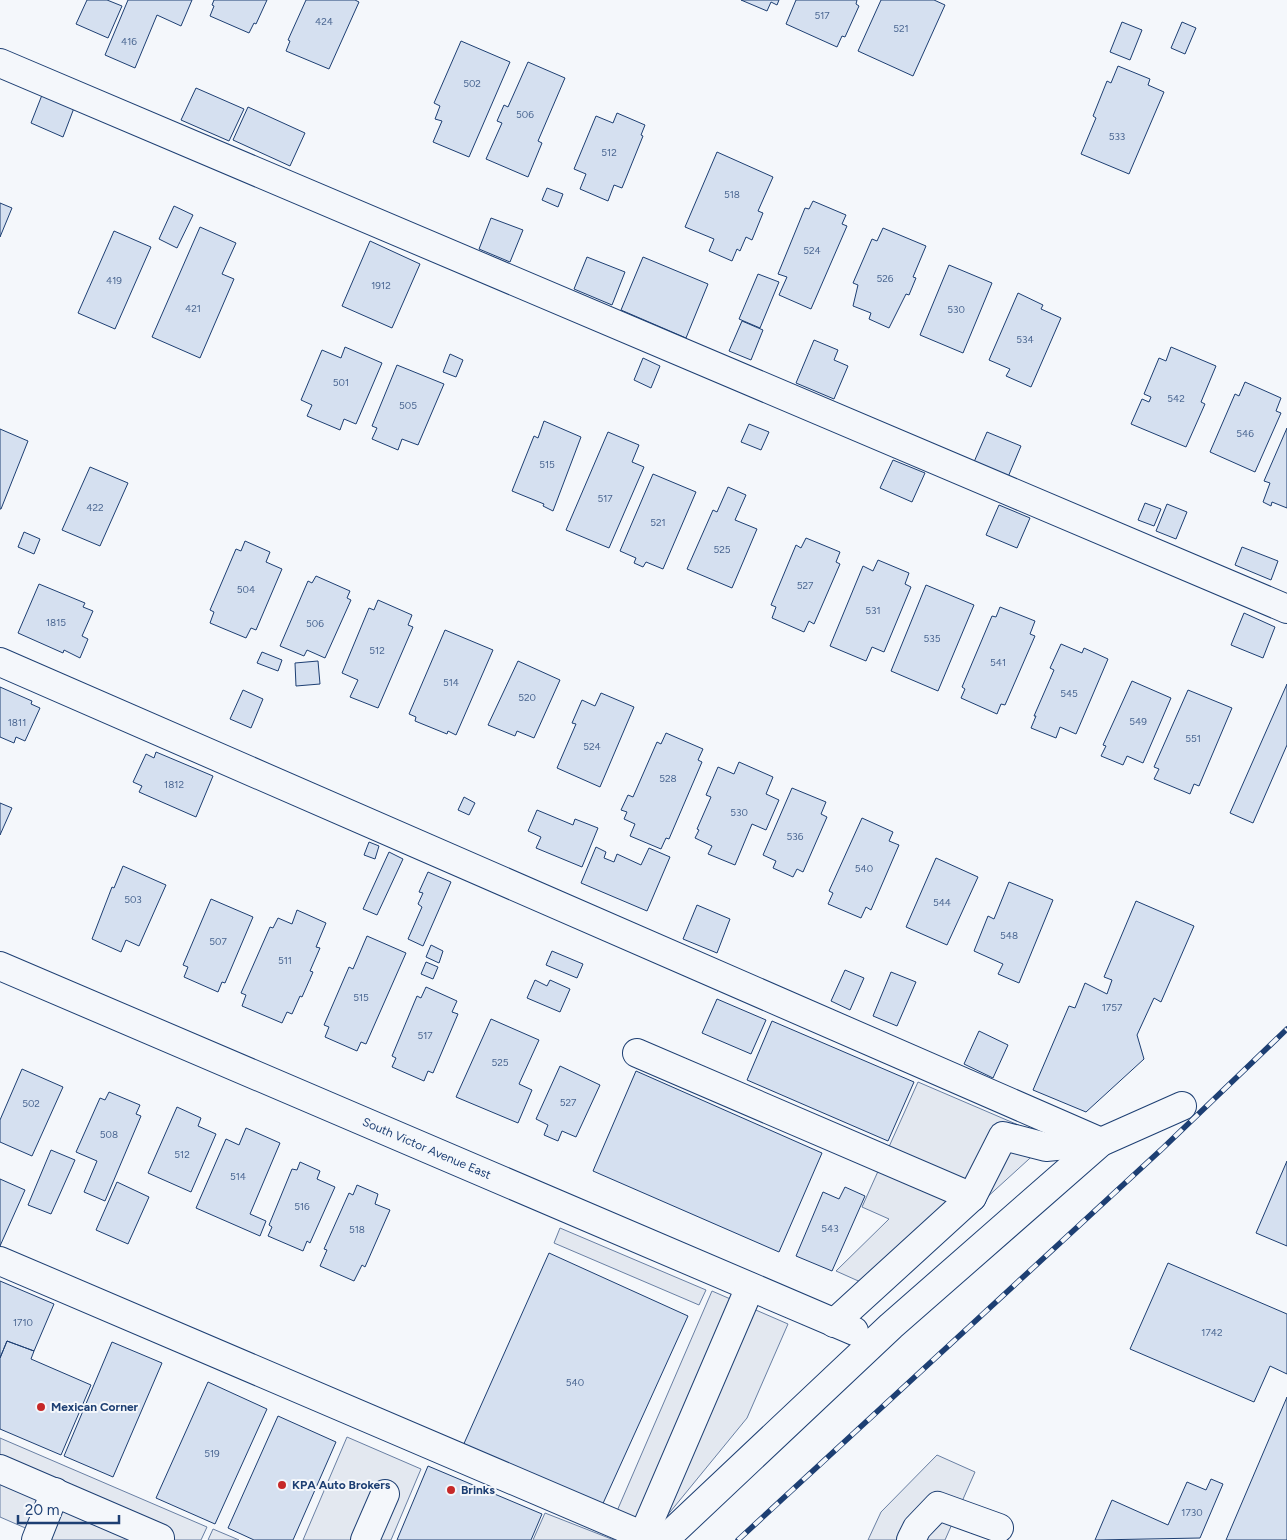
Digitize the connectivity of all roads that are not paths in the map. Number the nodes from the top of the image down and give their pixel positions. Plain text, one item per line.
1 (0, 63) edge
2 (1287, 609) edge
3 (0, 662) edge
4 (0, 966) edge
5 (637, 1053) dead end
6 (1182, 1106) dead end
7 (1101, 1142) junction
8 (972, 1197) junction
9 (0, 1261) edge
10 (750, 1287) junction
11 (0, 1469) edge
12 (55, 1492) junction
13 (385, 1494) dead end
14 (999, 1528) dead end
15 (653, 1539) edge
16 (36, 1540) edge
17 (158, 1540) edge
18 (365, 1540) edge
19 (911, 1540) edge

1 - 2 street
3 - 7 street
4 - 10 street, South Victor Avenue East
5 - 8 street
6 - 7 street
7 - 8 street
7 - 15 street
8 - 10 street, South Victor Avenue East
9 - 15 street
10 - 15 street
11 - 12 street
12 - 16 street
12 - 17 street
13 - 18 street
14 - 19 street

